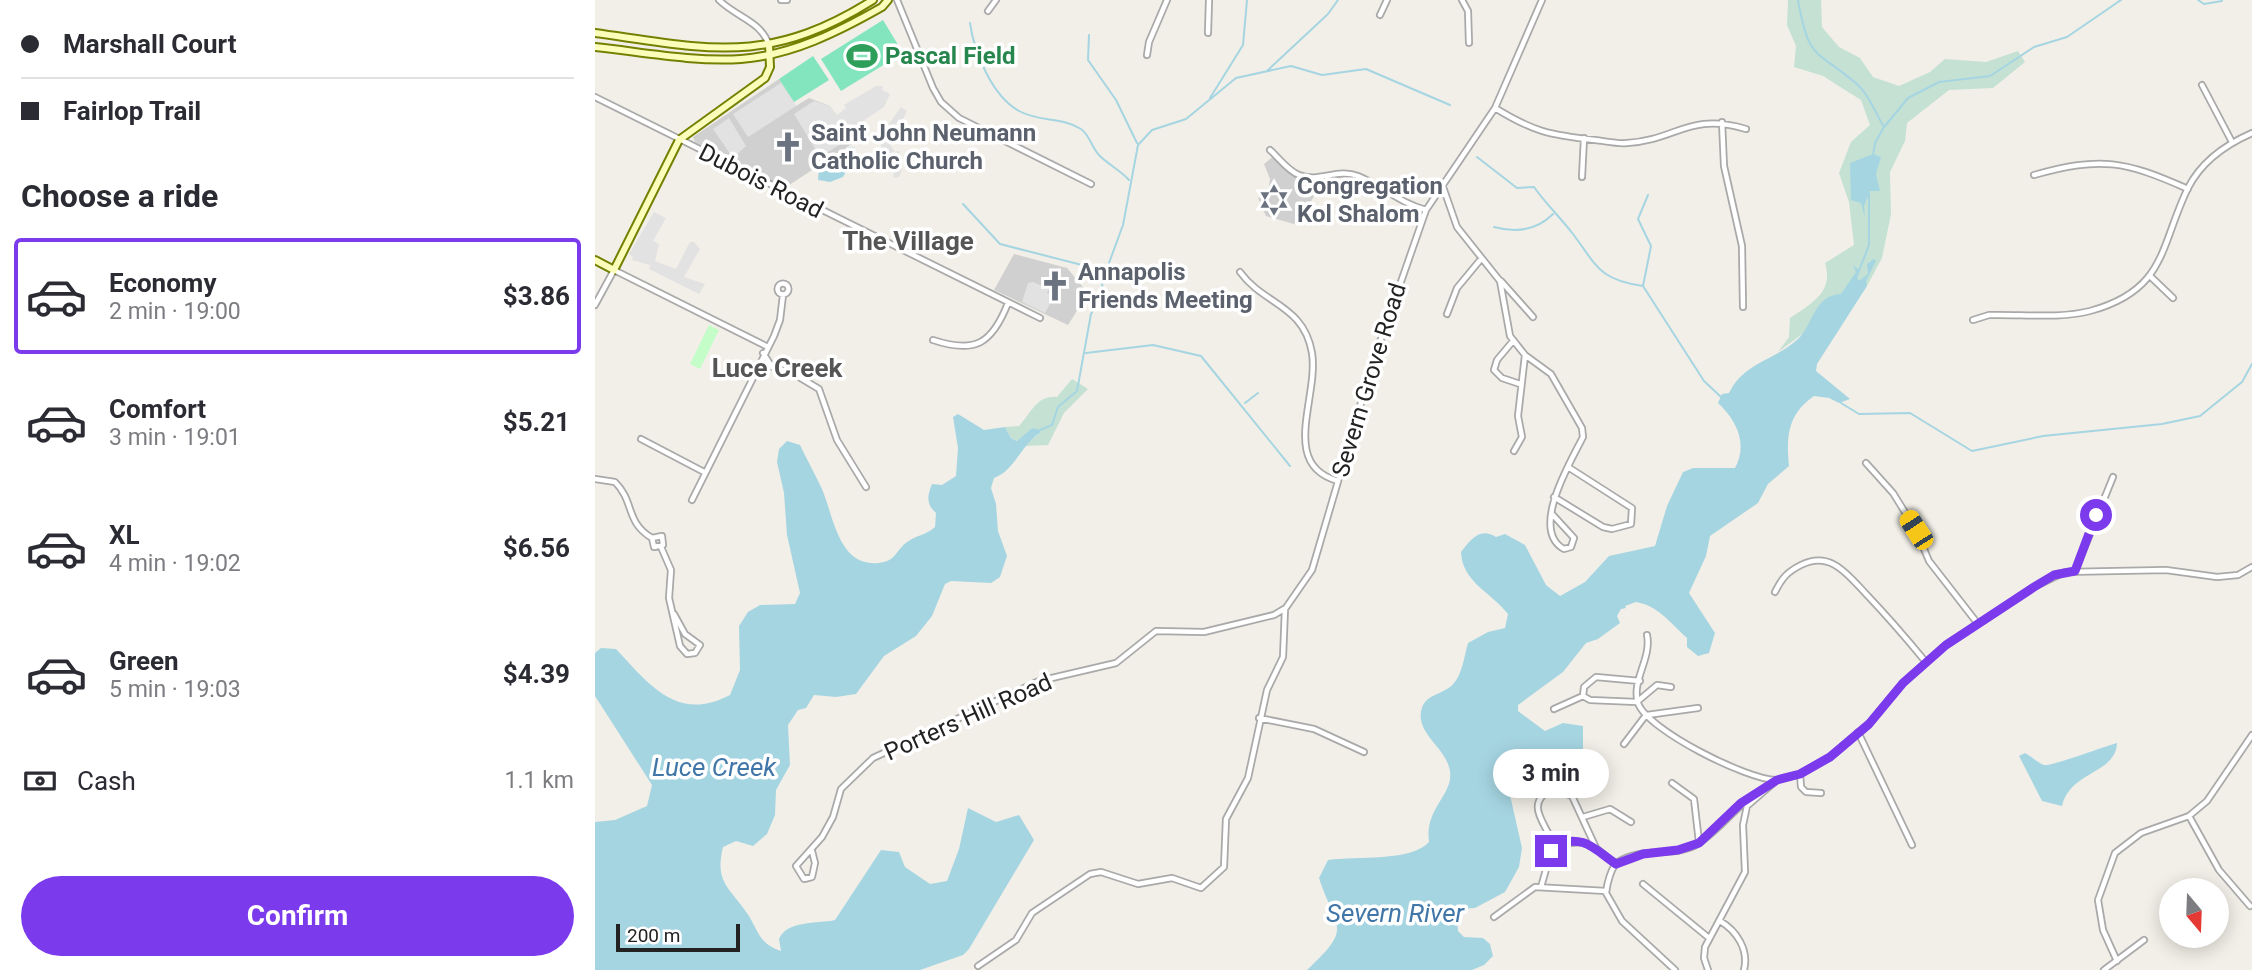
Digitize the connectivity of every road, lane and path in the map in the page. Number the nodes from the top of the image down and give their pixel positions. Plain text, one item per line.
1 (719, 0) edge
2 (781, 0) edge
3 (787, 0) edge
4 (873, 0) edge
5 (888, 0) edge
6 (897, 0) edge
7 (996, 0) edge
8 (1167, 0) edge
9 (1209, 0) edge
10 (1387, 0) edge
11 (1462, 0) edge
12 (1542, 0) edge
13 (988, 11) dead end
14 (1380, 15) dead end
15 (595, 33) edge
16 (1209, 33) dead end
17 (1469, 43) dead end
18 (769, 45) junction
19 (595, 47) edge
20 (771, 54) junction
21 (1147, 55) dead end
22 (2202, 85) dead end
23 (595, 97) edge
24 (1495, 108) junction
25 (1722, 122) junction
26 (1746, 129) dead end
27 (2252, 133) edge
28 (1584, 138) junction
29 (679, 140) junction
30 (2232, 142) junction
31 (1270, 150) dead end
32 (2034, 175) dead end
33 (1582, 177) dead end
34 (1442, 183) junction
35 (1091, 184) dead end
36 (2188, 189) junction
37 (1426, 210) junction
38 (1481, 259) junction
39 (595, 260) edge
40 (614, 270) junction
41 (1240, 271) dead end
42 (2150, 276) junction
43 (1500, 281) junction
44 (783, 295) dead end
45 (2173, 298) dead end
46 (1008, 303) junction
47 (595, 305) edge
48 (1743, 307) dead end
49 (1447, 314) dead end
50 (1533, 317) dead end
51 (1040, 318) dead end
52 (1973, 320) dead end
53 (933, 340) dead end
54 (1513, 341) junction
55 (766, 346) junction
56 (763, 352) junction
57 (1525, 355) junction
58 (758, 365) junction
59 (772, 366) junction
60 (1520, 384) junction
61 (641, 439) dead end
62 (1514, 451) dead end
63 (1866, 463) dead end
64 (1567, 467) junction
65 (704, 472) junction
66 (2113, 477) dead end
67 (595, 479) edge
68 (1338, 481) junction
69 (866, 487) dead end
70 (1554, 496) junction
71 (692, 500) dead end
72 (1552, 514) junction
73 (652, 538) junction
74 (661, 547) junction
75 (2252, 567) edge
76 (2075, 571) junction
77 (1776, 592) dead end
78 (1285, 609) junction
79 (674, 614) junction
80 (1978, 624) junction
81 (1647, 635) dead end
82 (1925, 661) junction
83 (1640, 681) junction
84 (1671, 687) dead end
85 (1583, 696) junction
86 (1637, 702) junction
87 (1697, 708) dead end
88 (1554, 709) dead end
89 (1646, 715) junction
90 (1259, 718) junction
91 (1858, 732) junction
92 (2252, 735) edge
93 (1624, 744) dead end
94 (1364, 752) dead end
95 (1800, 774) junction
96 (1777, 780) junction
97 (1672, 783) dead end
98 (1764, 789) junction
99 (1821, 793) dead end
100 (2189, 816) junction
101 (1583, 817) junction
102 (1632, 822) dead end
103 (1699, 843) junction
104 (1553, 845) junction
105 (1912, 845) dead end
106 (1595, 846) junction
107 (812, 851) junction
108 (1616, 864) junction
109 (1643, 884) dead end
110 (1541, 887) junction
111 (1607, 891) junction
112 (2250, 906) dead end
113 (1494, 917) dead end
114 (1720, 921) junction
115 (1709, 938) junction
116 (2144, 940) dead end
117 (2117, 961) junction
118 (978, 966) dead end
119 (1675, 970) edge
120 (1709, 970) edge
121 (1744, 970) edge
122 (2104, 970) edge

1 - 18 street
2 - 3 street
4 - 18 main road
5 - 20 main road
6 - 35 street
7 - 13 street
8 - 21 street
9 - 16 street
10 - 14 street
11 - 17 street
12 - 24 street, Severn Grove Road
15 - 18 main road
18 - 20 main road
19 - 20 main road
20 - 29 main road
22 - 30 street
23 - 29 street, Dubois Road
24 - 28 street
24 - 34 street, Severn Grove Road
25 - 26 street
25 - 28 street
25 - 48 street
27 - 30 street
28 - 33 street
29 - 40 main road
29 - 46 street, Dubois Road
30 - 36 street
31 - 37 street
32 - 36 street
34 - 37 street, Severn Grove Road
34 - 38 street
36 - 42 street
37 - 68 street, Severn Grove Road
38 - 43 street
38 - 49 street
39 - 40 main road
40 - 47 street
40 - 55 street
41 - 68 street
42 - 45 street
42 - 52 street
43 - 50 street
43 - 54 street
44 - 55 street
46 - 51 street, Dubois Road
46 - 53 street
54 - 57 street
54 - 60 street
55 - 56 street
56 - 58 street
56 - 59 street
57 - 60 street
57 - 64 street
58 - 59 street
58 - 65 street
59 - 69 street
60 - 62 street
61 - 65 street
63 - 80 street
64 - 70 street
64 - 70 street
65 - 71 street
66 - 76 street
67 - 73 street
68 - 78 street, Severn Grove Road
70 - 72 street
72 - 72 street
73 - 74 street
73 - 74 street
74 - 79 street
75 - 76 street
76 - 80 street
77 - 82 street
78 - 90 street
78 - 107 street, Porters Hill Road
79 - 79 street
80 - 82 street
81 - 83 street
82 - 91 street
83 - 85 street
83 - 86 street
84 - 86 street
85 - 86 street
85 - 88 street
86 - 89 street
87 - 89 street
89 - 93 street
89 - 96 street
90 - 94 street
90 - 118 street
91 - 95 street
91 - 105 street
92 - 100 street
95 - 96 street
95 - 99 street
96 - 98 street
97 - 103 street
98 - 103 street
98 - 114 street
100 - 112 street
100 - 117 street
101 - 102 street
101 - 104 street
101 - 106 street
103 - 108 street
104 - 106 street
104 - 110 street
106 - 108 street
107 - 107 street, Porters Hill Road
108 - 111 street
109 - 115 street
110 - 111 street
110 - 113 street
111 - 119 street
114 - 115 street
114 - 121 street
115 - 120 street
116 - 117 street
117 - 122 street

